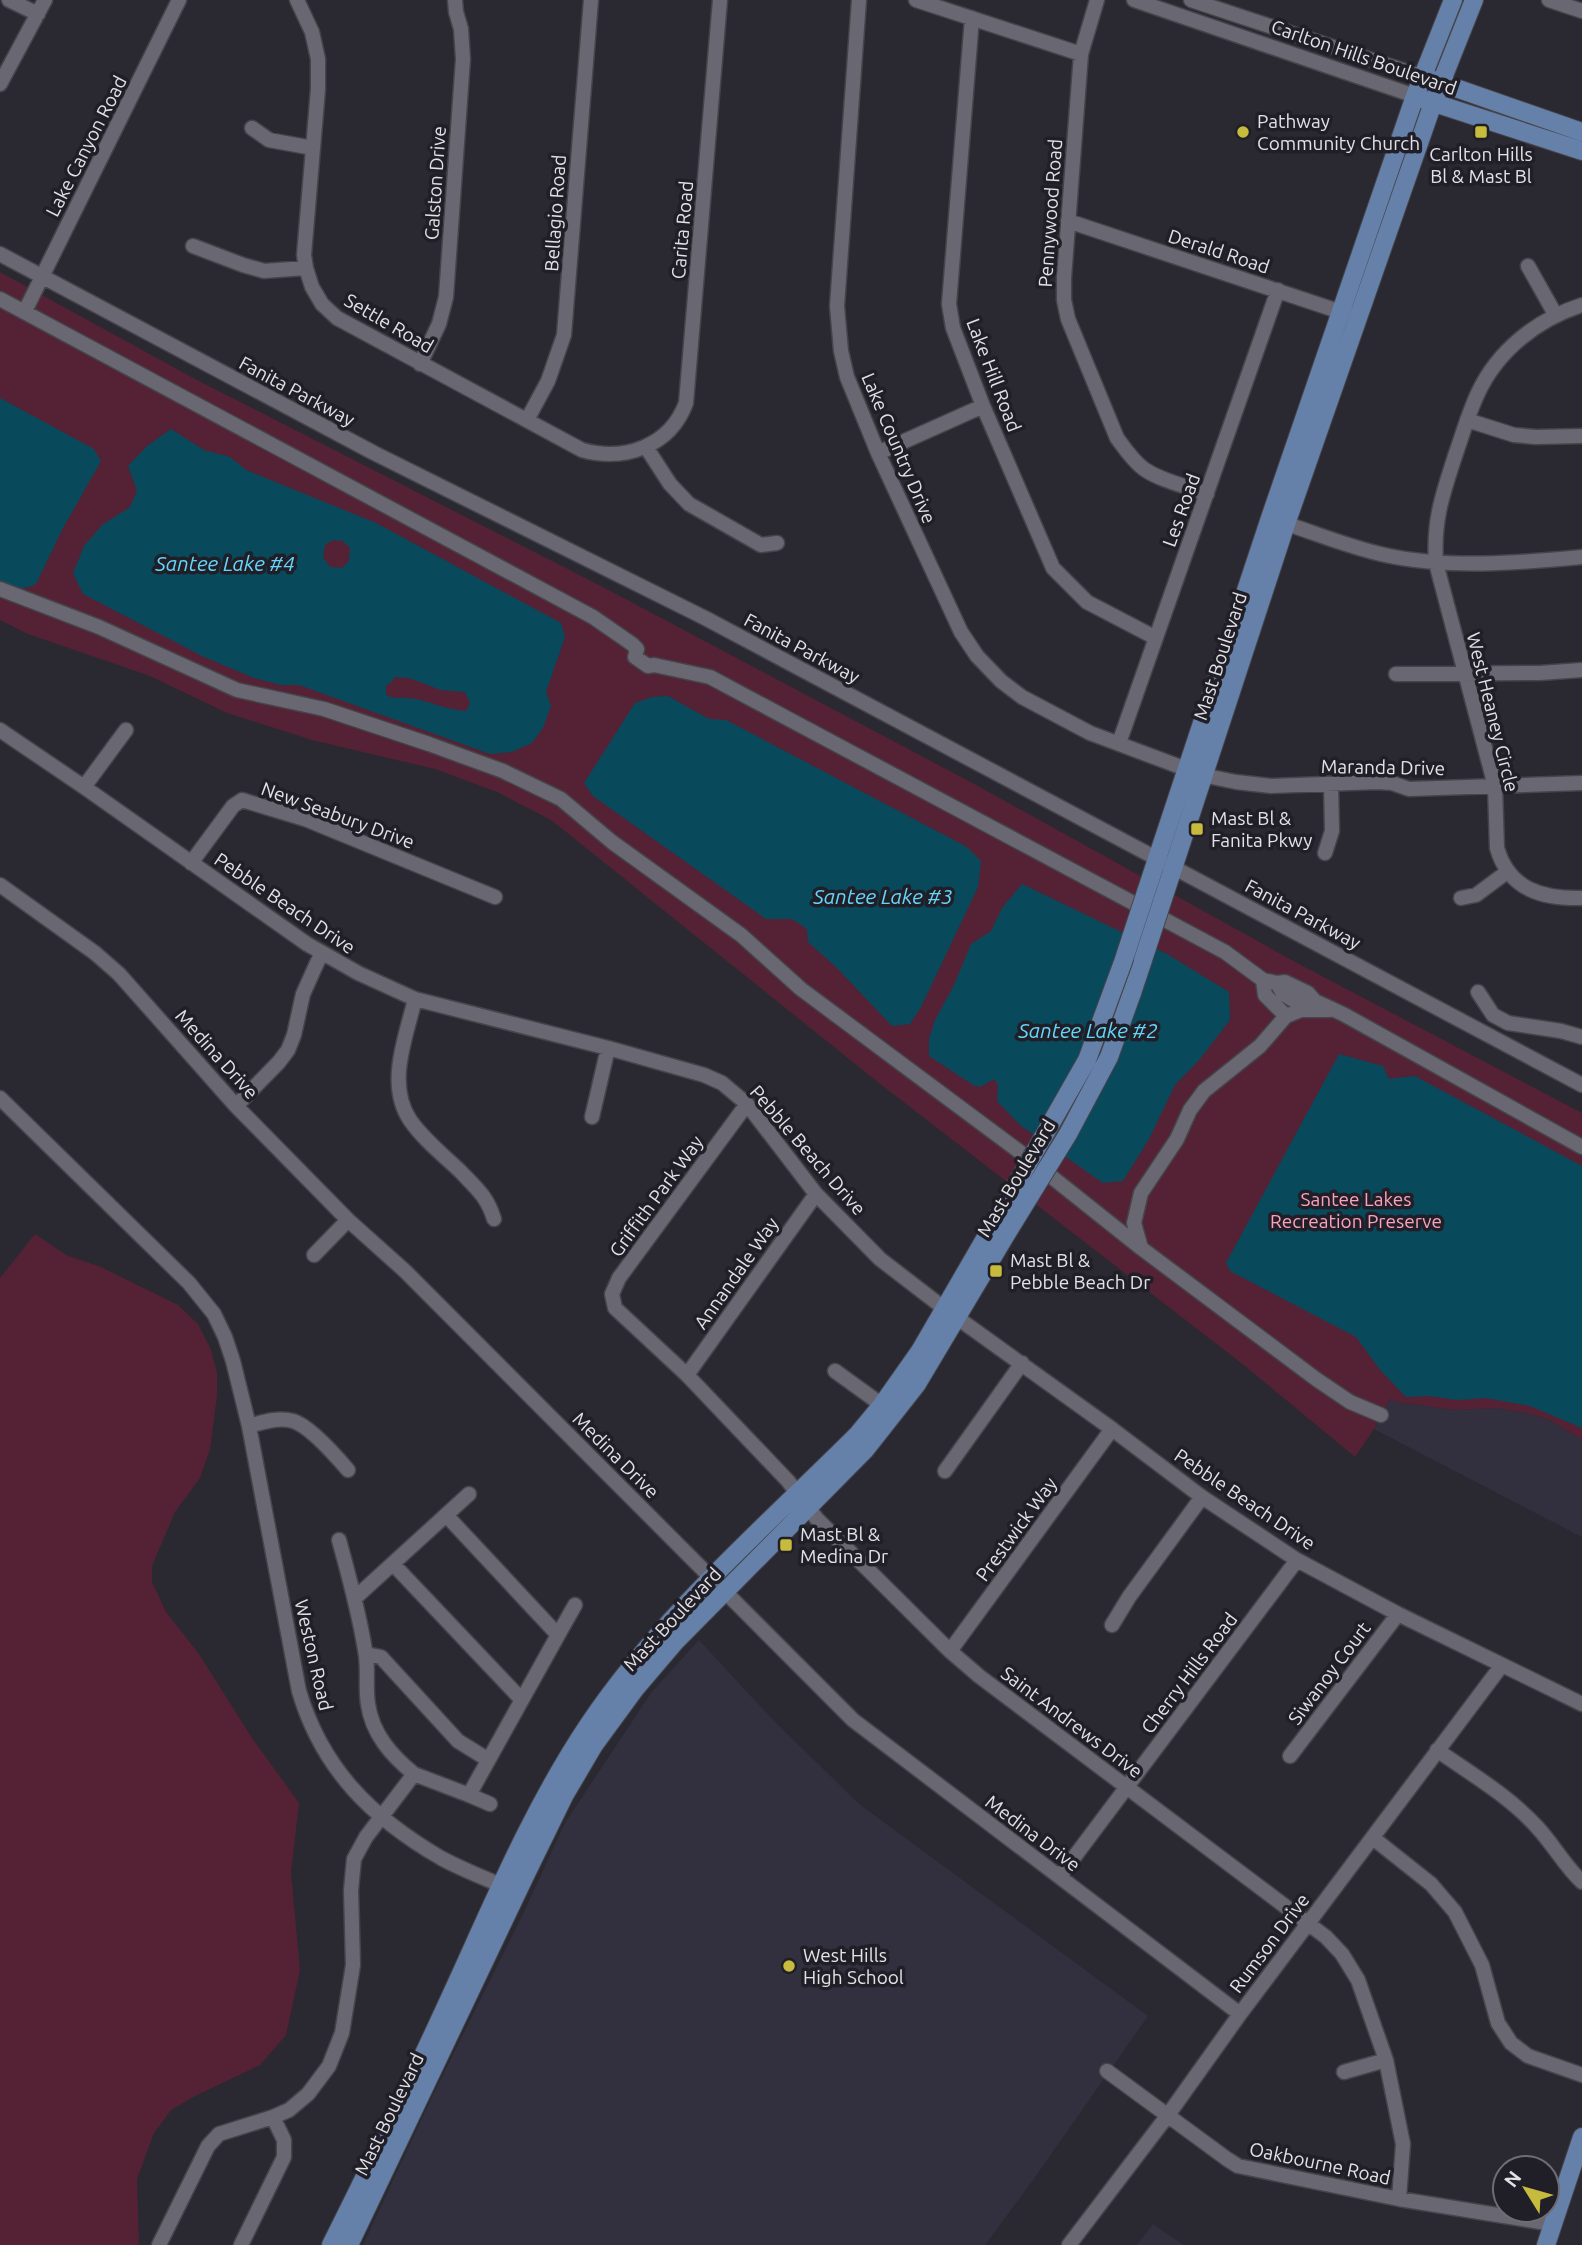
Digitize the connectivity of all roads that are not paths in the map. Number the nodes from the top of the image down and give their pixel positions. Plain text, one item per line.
1 (9, 0) edge
2 (45, 0) edge
3 (179, 0) edge
4 (297, 0) edge
5 (455, 0) edge
6 (591, 0) edge
7 (720, 0) edge
8 (859, 0) edge
9 (916, 0) edge
10 (1097, 0) edge
11 (1134, 0) edge
12 (1191, 0) edge
13 (1452, 0) edge
14 (1474, 0) edge
15 (1549, 0) edge
16 (1582, 12) edge
17 (38, 14) junction
18 (972, 19) junction
19 (1081, 54) junction
20 (1423, 77) junction
21 (1441, 83) junction
22 (0, 84) edge
23 (1415, 96) junction
24 (1433, 103) junction
25 (252, 128) dead end
26 (1582, 132) edge
27 (313, 148) junction
28 (1582, 151) edge
29 (1068, 221) junction
30 (193, 246) dead end
31 (0, 254) edge
32 (1528, 266) dead end
33 (306, 268) junction
34 (41, 276) junction
35 (1278, 290) junction
36 (0, 299) edge
37 (1582, 304) edge
38 (26, 309) dead end
39 (1555, 314) junction
40 (1350, 315) junction
41 (420, 364) junction
42 (983, 406) junction
43 (1467, 420) junction
44 (527, 421) junction
45 (1582, 436) edge
46 (646, 447) junction
47 (878, 453) junction
48 (1207, 494) junction
49 (1278, 521) junction
50 (777, 543) dead end
51 (1582, 557) edge
52 (1436, 563) junction
53 (0, 589) edge
54 (1156, 638) junction
55 (1582, 670) edge
56 (1396, 674) dead end
57 (1465, 674) junction
58 (0, 730) edge
59 (126, 730) dead end
60 (1119, 743) junction
61 (1194, 772) junction
62 (1582, 783) edge
63 (1331, 784) junction
64 (1495, 786) junction
65 (85, 787) junction
66 (1325, 853) dead end
67 (1156, 857) junction
68 (191, 863) junction
69 (1173, 865) junction
70 (1507, 872) junction
71 (0, 885) edge
72 (1155, 895) junction
73 (495, 897) dead end
74 (1461, 898) dead end
75 (1582, 898) edge
76 (321, 954) junction
77 (1270, 982) junction
78 (1478, 992) dead end
79 (415, 999) junction
80 (1335, 1010) junction
81 (1286, 1016) junction
82 (1582, 1038) edge
83 (608, 1048) junction
84 (1582, 1085) edge
85 (0, 1098) edge
86 (747, 1104) junction
87 (236, 1106) junction
88 (592, 1117) dead end
89 (1582, 1147) edge
90 (816, 1194) junction
91 (494, 1219) dead end
92 (348, 1220) junction
93 (1141, 1248) junction
94 (314, 1255) dead end
95 (622, 1314) joint
96 (951, 1314) junction
97 (1022, 1363) junction
98 (835, 1371) dead end
99 (687, 1375) junction
100 (881, 1405) junction
101 (1381, 1415) dead end
102 (249, 1426) junction
103 (1112, 1429) junction
104 (348, 1470) dead end
105 (944, 1471) dead end
106 (469, 1494) dead end
107 (1202, 1497) junction
108 (803, 1501) junction
109 (446, 1516) junction
110 (339, 1540) dead end
111 (1297, 1560) junction
112 (393, 1564) junction
113 (718, 1585) junction
114 (355, 1598) junction
115 (575, 1605) dead end
116 (1398, 1614) junction
117 (1112, 1625) dead end
118 (558, 1635) junction
119 (950, 1651) junction
120 (366, 1654) junction
121 (1502, 1665) junction
122 (521, 1699) junction
123 (1582, 1704) edge
124 (1437, 1750) junction
125 (1290, 1756) dead end
126 (487, 1759) junction
127 (414, 1774) junction
128 (1127, 1787) junction
129 (469, 1795) junction
130 (490, 1804) dead end
131 (382, 1818) junction
132 (1373, 1838) junction
133 (1060, 1876) junction
134 (1582, 1882) edge
135 (500, 1884) junction
136 (517, 1892) junction
137 (1308, 1923) junction
138 (1240, 2014) junction
139 (1386, 2060) junction
140 (1107, 2071) dead end
141 (1344, 2072) dead end
142 (1582, 2075) edge
143 (411, 2083) junction
144 (1168, 2115) junction
145 (273, 2117) junction
146 (1582, 2137) edge
147 (385, 2172) junction
148 (1399, 2199) junction
149 (1561, 2200) edge
150 (1491, 2214) edge
151 (1553, 2224) edge
152 (159, 2245) edge
153 (241, 2245) edge
154 (331, 2245) edge
155 (349, 2245) edge
156 (1069, 2245) edge
157 (1546, 2245) edge

1 - 17 street
2 - 17 street
3 - 34 street, Lake Canyon Road
4 - 27 street, Settle Road
5 - 41 street, Galston Drive
6 - 44 street, Bellagio Road
7 - 46 street, Carita Road
8 - 47 street, Lake Country Drive
9 - 18 street
10 - 19 street, Pennywood Road
11 - 23 street, Carlton Hills Boulevard
12 - 20 street, Carlton Hills Boulevard
13 - 20 main road, Mast Boulevard
14 - 21 main road, Mast Boulevard
15 - 16 street
17 - 22 street
18 - 19 street
18 - 42 street, Lake Hill Road
19 - 29 street, Pennywood Road
20 - 21 main road, Carlton Hills Boulevard
20 - 23 main road, Mast Boulevard
21 - 24 main road, Mast Boulevard
21 - 26 main road, Carlton Hills Boulevard
23 - 24 main road, Carlton Hills Boulevard
23 - 40 main road, Mast Boulevard
24 - 28 main road, Carlton Hills Boulevard
24 - 40 main road, Mast Boulevard
25 - 27 street
27 - 33 street, Settle Road
29 - 35 street, Derald Road
29 - 48 street, Pennywood Road
30 - 33 street
31 - 34 street, Fanita Parkway
32 - 39 street
33 - 41 street, Settle Road
34 - 38 street, Lake Canyon Road
34 - 67 street, Fanita Parkway
35 - 40 street, Derald Road
35 - 48 street, Les Road
36 - 77 street
37 - 39 street, West Heaney Circle
39 - 43 street, West Heaney Circle
40 - 49 main road, Mast Boulevard
41 - 44 street, Settle Road
42 - 47 street
42 - 54 street, Lake Hill Road
43 - 45 street
43 - 52 street, West Heaney Circle
44 - 46 street, Settle Road
46 - 50 street
47 - 60 street, Lake Country Drive
48 - 54 street, Les Road
49 - 52 street
49 - 61 main road, Mast Boulevard
51 - 52 street
52 - 57 street, West Heaney Circle
53 - 93 street
54 - 60 street, Les Road
55 - 57 street
56 - 57 street
57 - 64 street, West Heaney Circle
58 - 65 street, Pebble Beach Drive
59 - 65 street
60 - 61 street, Lake Country Drive
61 - 63 street, Maranda Drive
61 - 67 main road, Mast Boulevard
61 - 69 main road, Mast Boulevard
62 - 64 street, Maranda Drive
63 - 64 street, Maranda Drive
63 - 66 street
64 - 70 street, West Heaney Circle
65 - 68 street, Pebble Beach Drive
67 - 69 street, Fanita Parkway
67 - 72 main road, Mast Boulevard
68 - 73 street, New Seabury Drive
68 - 76 street, Pebble Beach Drive
69 - 72 main road, Mast Boulevard
69 - 84 street, Fanita Parkway
70 - 74 street
70 - 75 street
71 - 87 street, Medina Drive
72 - 96 main road, Mast Boulevard, bridge
76 - 79 street, Pebble Beach Drive
76 - 87 street
77 - 80 street
77 - 81 street
78 - 82 street
79 - 83 street, Pebble Beach Drive
79 - 91 street
80 - 81 street
80 - 89 street
81 - 93 street
83 - 86 street, Pebble Beach Drive
83 - 88 street
85 - 102 street, Weston Road
86 - 90 street, Pebble Beach Drive
86 - 95 street, Griffith Park Way
87 - 92 street, Medina Drive
90 - 96 street, Pebble Beach Drive
90 - 99 street, Annandale Way
92 - 94 street
92 - 113 street, Medina Drive
93 - 101 street
95 - 99 street, Saint Andrews Drive
96 - 97 street, Pebble Beach Drive
96 - 100 main road, Mast Boulevard
96 - 108 main road, Mast Boulevard
97 - 103 street, Pebble Beach Drive
97 - 105 street
98 - 100 street
99 - 108 street, Saint Andrews Drive
100 - 108 main road, Mast Boulevard
102 - 104 street
102 - 131 street, Weston Road
103 - 107 street, Pebble Beach Drive
103 - 119 street, Prestwick Way
106 - 109 street
107 - 111 street, Pebble Beach Drive
107 - 117 street
108 - 113 main road, Mast Boulevard
108 - 119 street, Saint Andrews Drive
109 - 112 street
109 - 118 street
110 - 114 street
111 - 116 street, Pebble Beach Drive
111 - 128 street, Cherry Hills Road
112 - 114 street
112 - 122 street
113 - 133 street, Medina Drive
113 - 135 main road, Mast Boulevard
113 - 136 main road, Mast Boulevard
114 - 120 street
115 - 118 street
116 - 121 street, Pebble Beach Drive
116 - 125 street, Siwanoy Court
118 - 122 street
119 - 128 street, Saint Andrews Drive
120 - 126 street
120 - 127 street
121 - 123 street, Pebble Beach Drive
121 - 124 street, Rumson Drive
122 - 126 street
124 - 132 street, Rumson Drive
124 - 134 street
126 - 129 street
127 - 129 street
127 - 131 street
128 - 133 street, Cherry Hills Road
128 - 137 street, Saint Andrews Drive
129 - 130 street
131 - 135 street, Weston Road
131 - 145 street
132 - 137 street, Rumson Drive
132 - 142 street
133 - 138 street, Medina Drive
135 - 136 street, Weston Road
135 - 143 main road, Mast Boulevard
136 - 147 main road, Mast Boulevard
137 - 138 street, Rumson Drive
137 - 139 street, Saint Andrews Drive
138 - 144 street, Rumson Drive
139 - 141 street
139 - 148 street, Saint Andrews Drive
140 - 144 street, Oakbourne Road
143 - 147 main road
143 - 154 main road, Mast Boulevard
144 - 148 street, Oakbourne Road
144 - 156 street, Rumson Drive
145 - 152 street
145 - 153 street
146 - 149 main road
147 - 155 main road, Mast Boulevard
148 - 150 street, Oakbourne Road
151 - 157 main road

